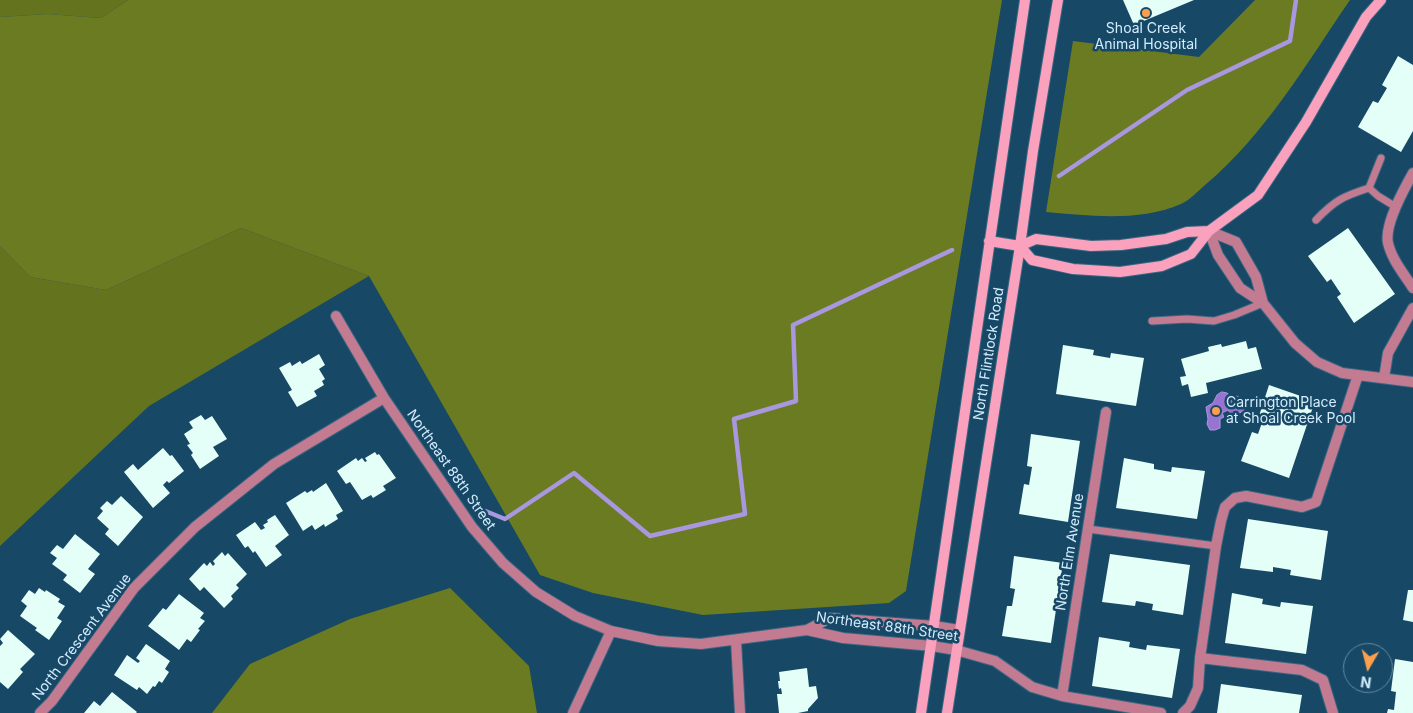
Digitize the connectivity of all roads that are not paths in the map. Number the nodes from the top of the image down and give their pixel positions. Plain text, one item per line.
1 (1025, 0) edge
2 (1058, 0) edge
3 (1381, 0) edge
4 (1381, 158) dead end
5 (1413, 173) edge
6 (1369, 188) junction
7 (1396, 206) junction
8 (1316, 220) dead end
9 (1209, 231) junction
10 (989, 241) junction
11 (1020, 246) junction
12 (1413, 288) edge
13 (1263, 302) junction
14 (1413, 308) edge
15 (336, 316) dead end
16 (1152, 321) dead end
17 (1358, 375) junction
18 (1384, 378) junction
19 (1413, 382) edge
20 (384, 398) junction
21 (1106, 412) dead end
22 (1088, 529) junction
23 (1216, 546) junction
24 (934, 626) junction
25 (807, 630) junction
26 (959, 630) junction
27 (611, 631) junction
28 (736, 641) junction
29 (932, 646) junction
30 (956, 650) junction
31 (1200, 658) junction
32 (1062, 696) junction
33 (40, 713) edge
34 (573, 713) edge
35 (740, 713) edge
36 (921, 713) edge
37 (947, 713) edge
38 (1161, 713) edge
39 (1183, 713) edge
40 (1333, 713) edge

1 - 10 main road, North Flintlock Road
2 - 11 main road, North Flintlock Road
3 - 9 main road
4 - 6 lane
5 - 7 street
6 - 7 lane
6 - 8 lane
7 - 12 street
9 - 11 main road
9 - 11 main road
9 - 13 street
9 - 13 street
10 - 11 main road
10 - 24 main road, North Flintlock Road
11 - 26 main road, North Flintlock Road
13 - 16 lane
13 - 17 street
14 - 18 street
15 - 20 street, Northeast 88th Street
17 - 18 street
17 - 23 street
18 - 19 street
20 - 27 street, Northeast 88th Street
20 - 33 street, North Crescent Avenue
21 - 22 street, North Elm Avenue
22 - 23 lane
22 - 32 street, North Elm Avenue
23 - 31 street
24 - 25 street, Northeast 88th Street
24 - 26 street, Northeast 88th Street
24 - 29 main road, North Flintlock Road
25 - 28 street, Northeast 88th Street
25 - 29 street, Northeast 88th Street
26 - 30 main road, North Flintlock Road
27 - 28 street, Northeast 88th Street
27 - 34 street
28 - 35 street
29 - 30 street, Northeast 88th Street
29 - 36 main road, North Flintlock Road
30 - 32 street, Northeast 88th Street
30 - 37 main road, North Flintlock Road
31 - 39 street
31 - 40 street
32 - 38 street, Northeast 88th Street

